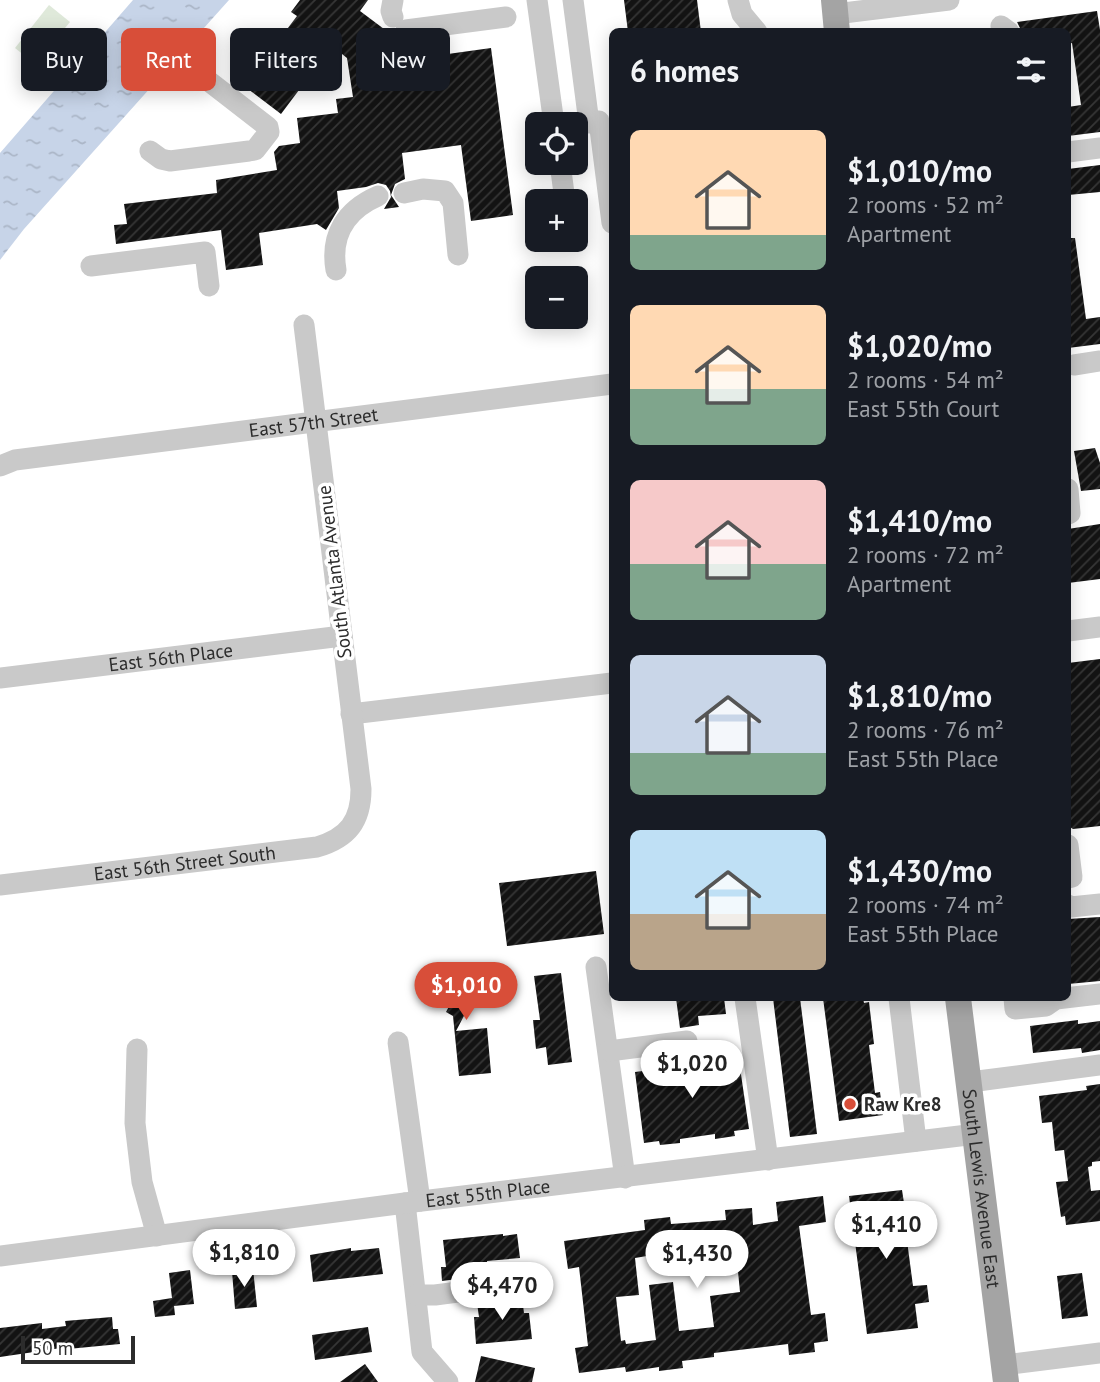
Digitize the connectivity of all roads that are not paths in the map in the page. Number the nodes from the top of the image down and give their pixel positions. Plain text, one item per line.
1 (537, 0) edge
2 (573, 0) edge
3 (738, 0) edge
4 (949, 0) edge
5 (836, 15) edge
6 (397, 16) edge
7 (506, 17) dead end
8 (754, 28) edge
9 (216, 87) edge
10 (552, 112) edge
11 (1100, 148) edge
12 (150, 150) dead end
13 (1071, 152) edge
14 (404, 193) dead end
15 (379, 196) dead end
16 (609, 206) edge
17 (458, 255) dead end
18 (91, 266) dead end
19 (336, 270) dead end
20 (209, 286) dead end
21 (304, 325) dead end
22 (1100, 361) edge
23 (1074, 365) dead end
24 (609, 384) edge
25 (316, 420) junction
26 (8, 463) edge
27 (1100, 627) edge
28 (1071, 631) edge
29 (342, 636) junction
30 (0, 678) edge
31 (609, 683) edge
32 (351, 714) junction
33 (357, 818) joint
34 (0, 885) edge
35 (1100, 904) edge
36 (1071, 907) edge
37 (596, 967) dead end
38 (1100, 994) edge
39 (1071, 997) edge
40 (745, 1001) edge
41 (899, 1001) edge
42 (958, 1001) edge
43 (1014, 1001) edge
44 (1053, 1001) edge
45 (687, 1041) dead end
46 (398, 1042) dead end
47 (137, 1049) dead end
48 (609, 1052) junction
49 (1100, 1065) edge
50 (970, 1082) junction
51 (976, 1134) junction
52 (916, 1141) junction
53 (768, 1160) junction
54 (625, 1178) junction
55 (413, 1202) junction
56 (157, 1236) junction
57 (0, 1256) edge
58 (512, 1285) dead end
59 (416, 1295) junction
60 (1100, 1353) edge
61 (1005, 1374) edge
62 (448, 1382) edge

1 - 10 street
2 - 16 street
3 - 8 street
4 - 5 street
6 - 7 street
9 - 12 street
11 - 13 street
14 - 17 street
15 - 19 street
18 - 20 street
21 - 25 street, South Atlanta Avenue
22 - 23 street
24 - 25 street, East 57th Street
25 - 26 street, East 57th Street
25 - 29 street, South Atlanta Avenue
27 - 28 street
29 - 30 street, East 56th Place
29 - 32 street, South Atlanta Avenue
31 - 32 street
32 - 33 street, South Atlanta Avenue
33 - 34 street, East 56th Street South
35 - 36 street
37 - 48 street
38 - 39 street
40 - 53 street
41 - 52 street
42 - 50 main road, South Lewis Avenue East
43 - 44 street
45 - 48 street
46 - 55 street
47 - 56 street
48 - 54 street
49 - 50 street
50 - 51 main road, South Lewis Avenue East
51 - 52 street, East 55th Place
51 - 61 main road, South Lewis Avenue East
52 - 53 street, East 55th Place
53 - 54 street, East 55th Place
54 - 55 street, East 55th Place
55 - 56 street, East 55th Place
55 - 59 street
56 - 57 street, East 55th Place
58 - 59 street
59 - 62 street
60 - 61 street

